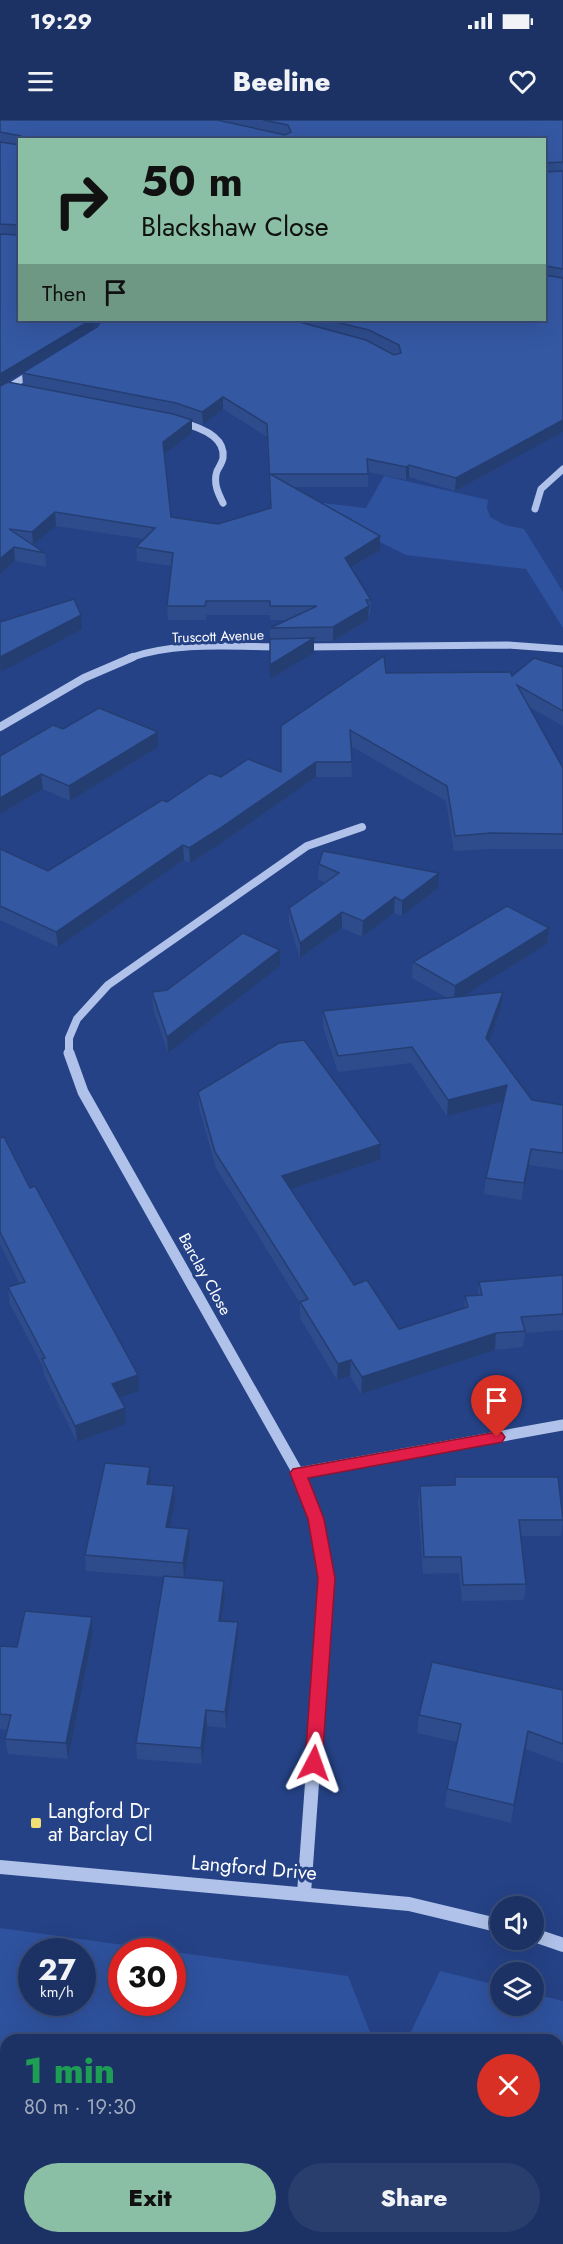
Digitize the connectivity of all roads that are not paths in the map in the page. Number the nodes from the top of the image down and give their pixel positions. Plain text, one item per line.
1 (41, 368) edge
2 (8, 388) junction
3 (19, 391) edge
4 (0, 393) edge
5 (175, 421) edge
6 (563, 469) edge
7 (223, 503) dead end
8 (535, 509) dead end
9 (563, 649) edge
10 (0, 727) edge
11 (362, 827) dead end
12 (563, 1425) edge
13 (298, 1473) junction
14 (0, 1867) edge
15 (304, 1893) junction
16 (490, 1923) edge
17 (544, 1938) edge
18 (563, 1945) edge

1 - 2 street
2 - 3 street
2 - 4 street
5 - 7 street
6 - 8 street
9 - 10 street, Truscott Avenue
11 - 13 street, Barclay Close
12 - 13 street
13 - 15 street, Barclay Close
14 - 15 street, Langford Drive
15 - 16 street, Langford Drive
17 - 18 street

